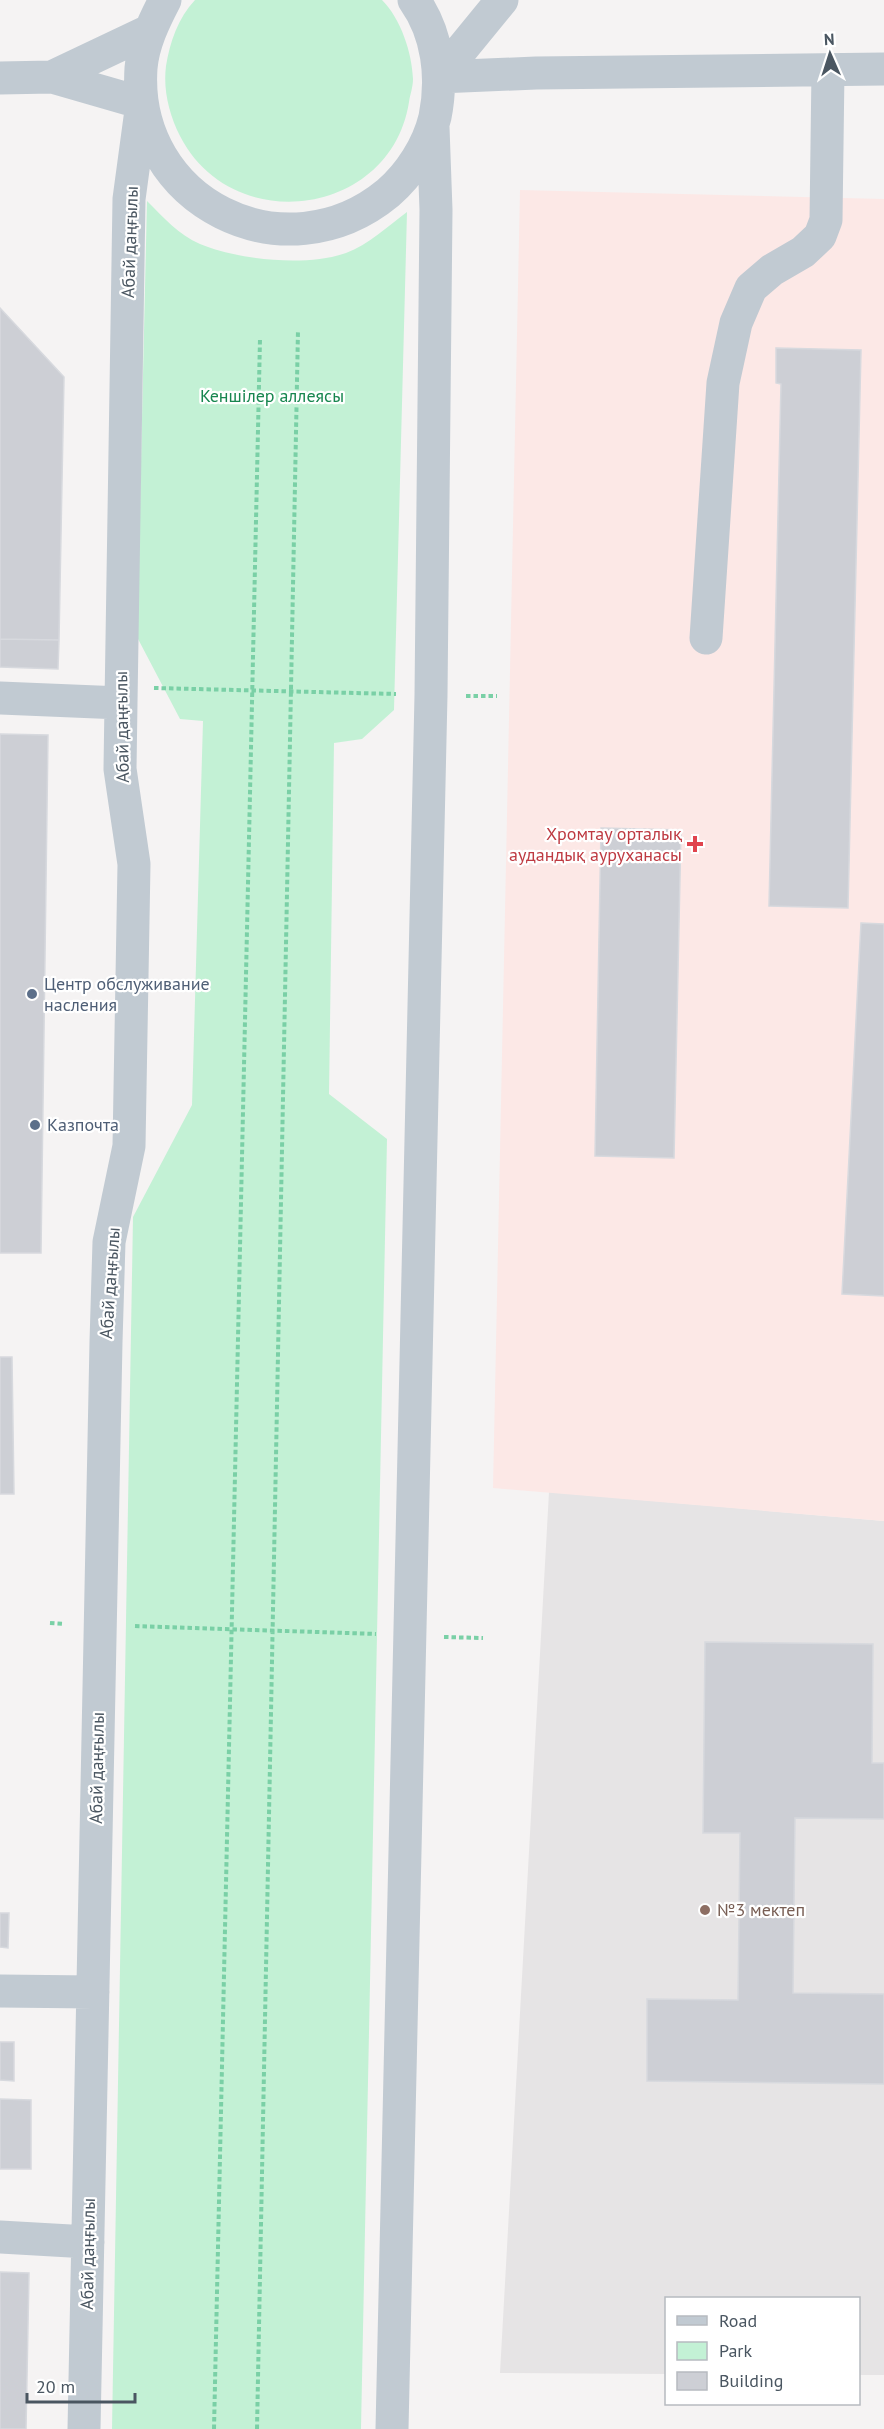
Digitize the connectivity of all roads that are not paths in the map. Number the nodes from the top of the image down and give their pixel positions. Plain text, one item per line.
1 (165, 0) edge
2 (414, 0) edge
3 (502, 0) edge
4 (149, 31) junction
5 (884, 69) edge
6 (828, 70) junction
7 (52, 77) junction
8 (439, 77) junction
9 (0, 78) edge
10 (142, 103) junction
11 (433, 127) junction
12 (706, 638) dead end
13 (121, 695) junction
14 (0, 698) edge
15 (0, 1991) edge
16 (93, 1992) junction
17 (0, 2237) edge
18 (88, 2242) junction
19 (84, 2429) edge
20 (392, 2429) edge

1 - 4 street
2 - 8 street
3 - 8 street
4 - 7 street
4 - 10 street
5 - 6 street
6 - 8 street
6 - 12 street
7 - 9 street
7 - 10 street
8 - 11 street
10 - 11 street
10 - 13 street, Абай даңғылы
11 - 20 street
13 - 14 street
13 - 16 street, Абай даңғылы
15 - 16 street
16 - 18 street, Абай даңғылы
17 - 18 street
18 - 19 street, Абай даңғылы

